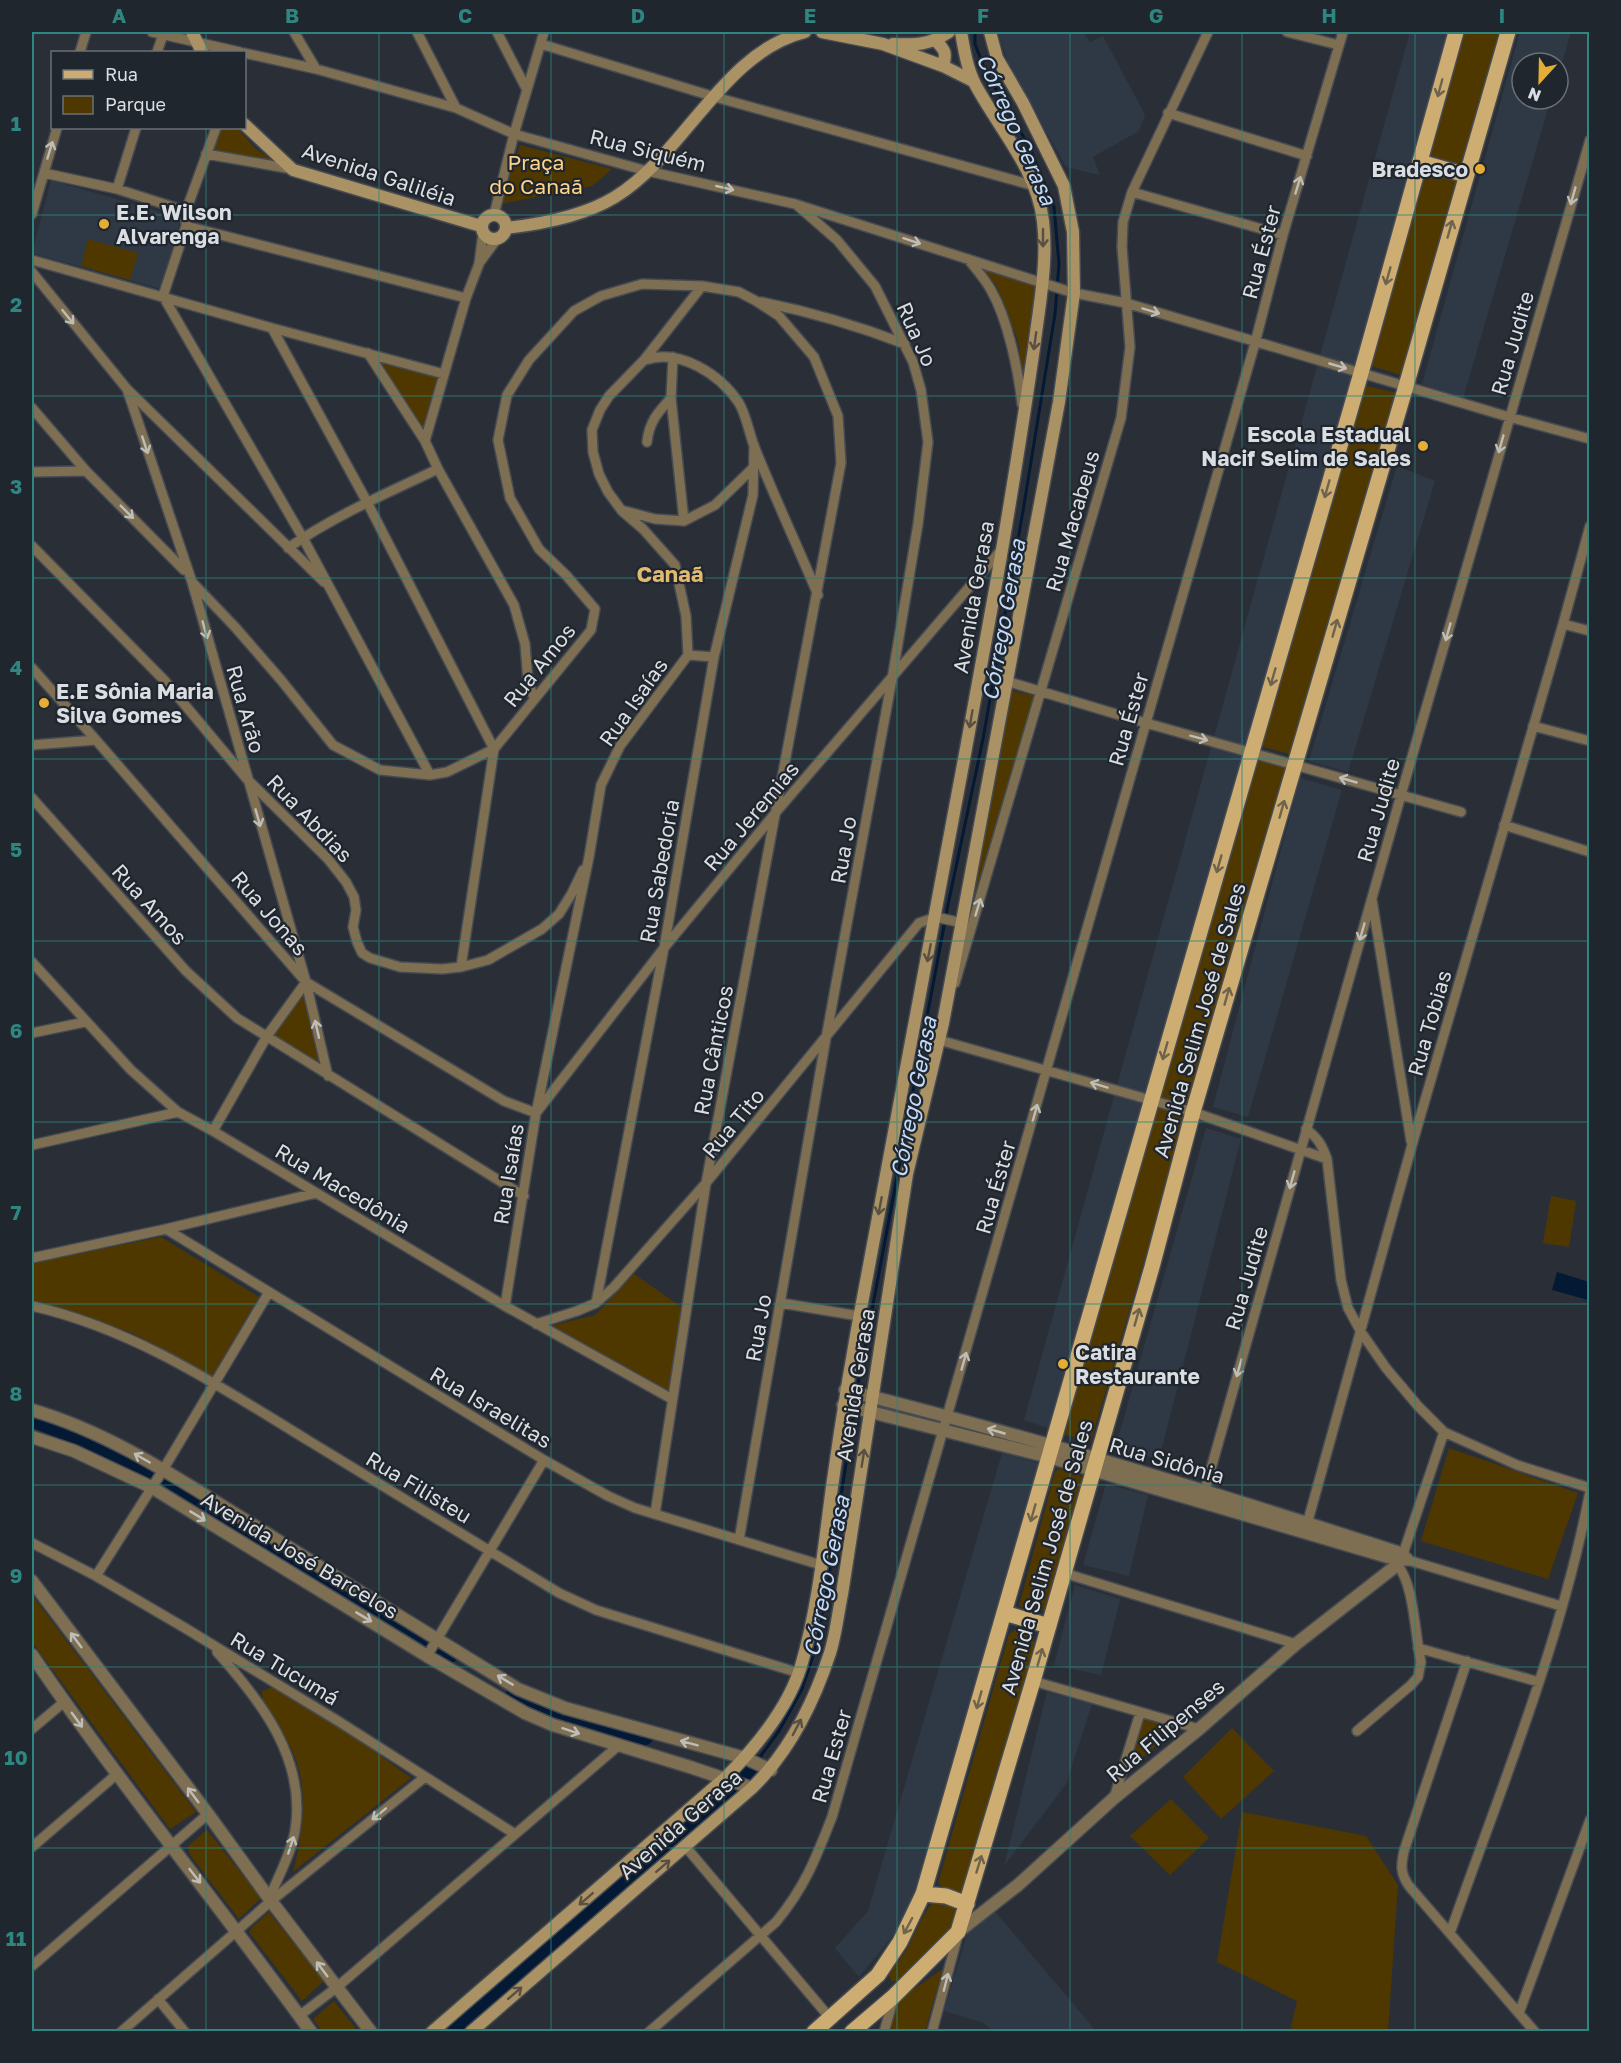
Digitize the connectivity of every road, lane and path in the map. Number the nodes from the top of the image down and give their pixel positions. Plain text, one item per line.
1 (86, 32) edge
2 (152, 32) edge
3 (192, 32) edge
4 (294, 32) edge
5 (417, 32) edge
6 (498, 32) edge
7 (544, 32) edge
8 (805, 32) edge
9 (822, 32) edge
10 (949, 32) edge
11 (961, 32) edge
12 (990, 32) edge
13 (1208, 32) edge
14 (1287, 32) edge
15 (1343, 32) edge
16 (1456, 32) edge
17 (1508, 32) edge
18 (163, 34) junction
19 (786, 34) edge
20 (936, 41) junction
21 (541, 44) junction
22 (883, 44) junction
23 (1339, 45) junction
24 (200, 48) edge
25 (80, 51) edge
26 (158, 51) edge
27 (230, 51) edge
28 (246, 54) edge
29 (943, 66) junction
30 (316, 69) junction
31 (973, 81) junction
32 (527, 90) junction
33 (715, 97) junction
34 (456, 108) junction
35 (1168, 113) junction
36 (246, 126) edge
37 (57, 129) edge
38 (135, 129) edge
39 (216, 129) edge
40 (514, 134) junction
41 (1590, 140) edge
42 (206, 154) junction
43 (1307, 156) junction
44 (1420, 162) junction
45 (292, 170) junction
46 (647, 171) junction
47 (44, 173) junction
48 (1466, 174) junction
49 (1035, 186) junction
50 (117, 189) junction
51 (1132, 192) junction
52 (795, 204) junction
53 (186, 211) junction
54 (32, 214) edge
55 (494, 215) junction
56 (186, 226) junction
57 (506, 228) junction
58 (482, 230) junction
59 (1283, 235) junction
60 (497, 239) junction
61 (968, 259) junction
62 (32, 260) edge
63 (479, 264) junction
64 (32, 272) edge
65 (1047, 284) junction
66 (702, 286) junction
67 (1070, 291) junction
68 (163, 296) junction
69 (466, 298) junction
70 (756, 301) junction
71 (1126, 303) junction
72 (272, 328) junction
73 (1255, 343) junction
74 (906, 344) junction
75 (368, 353) junction
76 (673, 357) junction
77 (644, 360) junction
78 (1361, 373) junction
79 (444, 374) junction
80 (1406, 386) junction
81 (127, 389) junction
82 (671, 398) junction
83 (32, 408) edge
84 (1024, 417) junction
85 (1509, 417) junction
86 (1590, 439) edge
87 (425, 441) junction
88 (647, 442) dead end
89 (754, 445) junction
90 (754, 467) junction
91 (438, 469) junction
92 (86, 471) junction
93 (32, 472) edge
94 (368, 502) junction
95 (622, 511) junction
96 (684, 521) junction
97 (1590, 526) edge
98 (303, 538) junction
99 (32, 546) edge
100 (288, 548) junction
101 (1002, 549) junction
102 (187, 573) junction
103 (192, 582) junction
104 (331, 588) junction
105 (818, 594) junction
106 (1563, 624) junction
107 (1590, 631) edge
108 (688, 655) junction
109 (714, 657) junction
110 (32, 668) edge
111 (892, 679) junction
112 (1006, 681) junction
113 (1042, 692) junction
114 (534, 698) junction
115 (1146, 723) junction
116 (1533, 726) junction
117 (96, 740) junction
118 (1590, 741) edge
119 (32, 745) edge
120 (494, 748) junction
121 (1251, 752) junction
122 (1295, 765) junction
123 (430, 775) junction
124 (246, 778) junction
125 (1401, 795) junction
126 (32, 798) edge
127 (777, 812) junction
128 (1461, 812) dead end
129 (1504, 825) junction
130 (1590, 852) edge
131 (589, 857) junction
132 (1372, 898) junction
133 (938, 918) junction
134 (960, 922) junction
135 (664, 948) junction
136 (32, 962) edge
137 (461, 967) junction
138 (306, 982) junction
139 (85, 1022) junction
140 (944, 1023) junction
141 (32, 1033) edge
142 (267, 1036) junction
143 (826, 1038) junction
144 (939, 1040) junction
145 (1047, 1070) junction
146 (328, 1076) junction
147 (1151, 1101) junction
148 (178, 1112) junction
149 (1193, 1112) junction
150 (536, 1113) junction
151 (1306, 1130) junction
152 (213, 1131) junction
153 (32, 1145) edge
154 (1412, 1145) junction
155 (1301, 1149) junction
156 (1327, 1159) junction
157 (705, 1183) junction
158 (316, 1193) junction
159 (524, 1196) junction
160 (166, 1229) junction
161 (32, 1258) edge
162 (269, 1292) junction
163 (781, 1302) junction
164 (596, 1303) junction
165 (32, 1306) edge
166 (505, 1306) junction
167 (859, 1316) junction
168 (536, 1324) junction
169 (1361, 1332) junction
170 (215, 1383) junction
171 (859, 1393) junction
172 (672, 1399) junction
173 (846, 1406) junction
174 (32, 1410) edge
175 (867, 1410) junction
176 (946, 1423) junction
177 (1444, 1432) junction
178 (32, 1437) edge
179 (1051, 1452) junction
180 (544, 1460) junction
181 (1094, 1465) junction
182 (157, 1479) junction
183 (1590, 1489) edge
184 (1203, 1496) junction
185 (655, 1514) junction
186 (1306, 1527) junction
187 (739, 1540) junction
188 (32, 1543) edge
189 (490, 1551) junction
190 (1403, 1560) junction
191 (821, 1565) junction
192 (1064, 1573) junction
193 (96, 1576) junction
194 (32, 1581) edge
195 (1561, 1606) junction
196 (1004, 1613) junction
197 (1049, 1626) junction
198 (210, 1643) junction
199 (1296, 1644) junction
200 (432, 1648) junction
201 (1418, 1648) junction
202 (32, 1655) edge
203 (1467, 1661) junction
204 (799, 1673) junction
205 (262, 1677) junction
206 (1033, 1681) junction
207 (1539, 1682) junction
208 (249, 1687) junction
209 (64, 1702) junction
210 (1140, 1713) junction
211 (1199, 1729) junction
212 (32, 1730) edge
213 (1357, 1731) dead end
214 (618, 1746) junction
215 (755, 1763) junction
216 (117, 1774) junction
217 (425, 1777) junction
218 (737, 1782) junction
219 (1114, 1798) junction
220 (208, 1814) junction
221 (1590, 1820) edge
222 (515, 1834) junction
223 (171, 1845) junction
224 (685, 1846) junction
225 (32, 1847) edge
226 (923, 1894) junction
227 (270, 1900) junction
228 (967, 1904) junction
229 (237, 1931) junction
230 (958, 1932) junction
231 (1450, 1933) junction
232 (761, 1935) junction
233 (32, 1966) edge
234 (878, 1975) junction
235 (336, 1988) junction
236 (893, 1997) junction
237 (158, 2000) junction
238 (1519, 2013) junction
239 (299, 2016) junction
240 (830, 2018) junction
241 (478, 2029) edge
242 (121, 2031) edge
243 (185, 2031) edge
244 (311, 2031) edge
245 (370, 2031) edge
246 (432, 2031) edge
247 (649, 2031) edge
248 (814, 2031) edge
249 (852, 2031) edge
250 (885, 2031) edge
251 (932, 2031) edge
252 (1535, 2031) edge

1 - 25 street
2 - 18 street
3 - 24 main road
4 - 30 street
5 - 34 street
6 - 32 street
7 - 21 street
8 - 19 main road
9 - 22 main road
10 - 20 main road
11 - 31 main road, Avenida Gerasa
12 - 67 main road, Avenida Gerasa
13 - 35 street, Rua Macabeus
14 - 23 street
15 - 23 street, Rua Éster
16 -> 44 main road, Avenida Selim José de Sales
17 - 48 main road, Avenida Selim José de Sales
18 - 24 street
18 - 26 street
19 - 33 main road
20 - 22 main road
20 - 29 main road
21 - 32 street
21 - 33 street
22 - 29 main road
23 - 43 street, Rua Éster
24 - 27 street
28 - 30 street, Rua Siquém
29 - 31 main road
30 - 34 street, Rua Siquém
31 - 49 main road, Avenida Gerasa
32 - 40 street
33 - 46 main road
33 - 49 street
34 - 40 street, Rua Siquém
35 - 43 street
35 - 51 street, Rua Macabeus
36 - 45 main road, Avenida Galiléia
47 -> 37 street
38 - 50 street
39 - 42 street
40 - 46 street, Rua Siquém
40 - 55 street
41 -> 85 street, Rua Judite
42 - 45 street
42 - 53 street
59 -> 43 street, Rua Éster
44 - 48 main road
44 -> 78 main road, Avenida Selim José de Sales
45 - 58 main road, Avenida Galiléia
46 -> 52 street, Rua Siquém
46 - 57 main road
47 - 50 street
47 - 54 street
80 -> 48 main road, Avenida Selim José de Sales
49 -> 65 main road, Avenida Gerasa
50 - 53 street
51 - 59 street
51 - 71 street, Rua Macabeus
52 -> 61 street, Rua Siquém
52 - 74 street, Rua Jo
53 - 56 street
55 - 57 main road
55 - 58 main road
56 - 68 street
56 - 69 street
57 - 60 main road
58 - 60 main road
58 - 63 street
59 - 73 street, Rua Éster
60 - 63 street
61 - 65 street, Rua Siquém
61 - 84 street
62 - 68 street
63 - 69 street
64 -> 81 street
65 - 67 street
65 -> 84 main road, Avenida Gerasa
66 - 70 street, Rua Amos
66 - 77 street, Rua Isaías
66 - 114 street, Rua Amos
67 - 71 street
67 - 112 main road, Avenida Gerasa
68 - 72 street
68 - 98 street
69 - 79 street
70 - 74 street, Rua Amos
70 - 105 street, Rua Amos
71 -> 73 street
71 - 113 street, Rua Macabeus
72 - 75 street
72 - 94 street
73 -> 78 street
73 - 115 street, Rua Éster
74 - 111 street, Rua Jo
75 - 79 street
75 - 87 street
76 - 77 street
76 - 82 street
76 - 89 street
77 - 95 street, Rua Isaías
78 - 80 street
78 -> 121 main road, Avenida Selim José de Sales
79 - 87 street
80 - 85 street
122 -> 80 main road, Avenida Selim José de Sales
81 - 100 street
81 -> 102 street, Rua Arão
82 - 88 street
82 - 96 street
83 - 92 street
84 - 101 main road, Avenida Gerasa
85 - 86 street
85 -> 125 street, Rua Judite
87 - 91 street
89 - 90 street, Rua Sabedoria
89 - 105 street
90 - 96 street
90 - 109 street, Rua Sabedoria
91 - 94 street
91 - 114 street
92 - 93 street
92 -> 102 street
94 - 98 street
94 - 120 street
95 - 96 street
95 - 108 street, Rua Isaías
97 - 106 street, Rua Tobias
98 - 100 street
98 - 104 street
99 - 124 street, Rua Abdias
100 - 104 street
101 - 111 street, Rua Jeremias
101 -> 133 main road, Avenida Gerasa
102 - 103 street, Rua Arão
103 - 123 street, Rua Amos
103 -> 124 street, Rua Arão
104 - 123 street
105 - 127 street, Rua Cânticos
106 - 107 street
106 - 116 street, Rua Tobias
108 - 109 street
108 - 131 street, Rua Isaías
109 - 135 street, Rua Sabedoria
110 - 117 street, Rua Jonas
111 - 127 street, Rua Jeremias
111 - 143 street, Rua Jo
112 - 113 street
112 - 134 main road, Avenida Gerasa
113 - 115 street
140 -> 113 street, Rua Macabeus
114 - 120 street, Rua Amos
115 -> 121 street
115 - 145 street, Rua Éster
116 - 118 street
116 - 129 street, Rua Tobias
117 - 119 street
117 - 138 street, Rua Jonas
120 - 123 street, Rua Amos
120 - 137 street
121 - 122 street
121 -> 147 main road, Avenida Selim José de Sales
125 -> 122 street
149 -> 122 main road, Avenida Selim José de Sales
124 - 137 street, Rua Abdias
124 -> 138 street, Rua Arão
125 - 128 street
125 - 132 street, Rua Judite
126 - 142 street, Rua Amos
127 - 135 street, Rua Jeremias
127 - 157 street, Rua Cânticos
129 - 130 street
129 - 154 street, Rua Tobias
131 - 137 street, Rua Abdias
131 - 150 street, Rua Isaías
132 -> 151 street, Rua Judite
132 - 154 street
133 - 134 street
133 - 143 street, Rua Tito
133 -> 167 main road, Avenida Gerasa
134 - 140 main road, Avenida Gerasa
135 - 150 street, Rua Jeremias
135 - 164 street, Rua Sabedoria
136 - 139 street, Rua Macedônia
138 - 142 street
146 -> 138 street, Rua Arão
138 - 150 street, Rua Jonas
139 - 141 street
139 - 148 street, Rua Macedônia
140 - 144 main road, Avenida Gerasa
142 - 146 street, Rua Amos
142 - 152 street
143 - 157 street, Rua Tito
143 - 163 street, Rua Jo
144 - 145 street
144 - 171 main road, Avenida Gerasa
147 -> 145 street
176 -> 145 street, Rua Éster
146 - 159 street, Rua Amos
147 - 149 street
147 - 179 main road, Avenida Selim José de Sales
148 - 152 street, Rua Macedônia
148 - 153 street
149 - 155 street
181 -> 149 main road, Avenida Selim José de Sales
150 - 159 street, Rua Isaías
151 - 155 street, Rua Judite
151 - 156 street
152 - 158 street, Rua Macedônia
154 - 169 street, Rua Tobias
155 - 156 street
155 -> 184 street, Rua Judite
156 - 169 street
157 - 164 street, Rua Tito
157 - 172 street, Rua Cânticos
158 - 160 street
158 - 166 street, Rua Macedônia
159 - 166 street, Rua Isaías
160 - 161 street
160 - 162 street, Rua Israelitas
162 - 170 street
162 - 180 street, Rua Israelitas
163 - 167 street
163 - 187 street, Rua Jo
164 - 168 street, Rua Tito
165 - 170 street, Rua Filisteu
166 - 168 street, Rua Macedônia
167 - 171 main road, Avenida Gerasa
168 - 172 street, Rua Macedônia
169 - 177 street
169 - 186 street, Rua Tobias
170 - 182 street
170 - 189 street, Rua Filisteu
171 - 173 main road, Avenida Gerasa
171 - 175 main road, Avenida Gerasa
171 - 176 street, Rua Sidônia
172 - 185 street, Rua Cânticos
173 - 175 street, Rua Sidônia
173 - 191 main road, Avenida Gerasa
182 -> 174 street, Avenida José Barcelos
175 - 176 street, Rua Sidônia
215 -> 175 main road, Avenida Gerasa
176 - 179 street, Rua Sidônia
176 - 232 street, Rua Ester
177 - 183 street
177 - 190 street
178 - 182 street, Avenida José Barcelos
179 - 181 street, Rua Sidônia
179 -> 196 main road, Avenida Selim José de Sales
180 - 185 street, Rua Israelitas
180 - 189 street
181 - 184 street, Rua Sidônia
181 - 192 main road, Avenida Selim José de Sales
182 - 193 street
182 - 200 street, Avenida José Barcelos
182 -> 200 street, Avenida José Barcelos
183 - 195 street
184 - 186 street, Rua Sidônia
185 - 187 street, Rua Israelitas
186 - 190 street, Rua Sidônia
187 - 191 street, Rua Israelitas
188 - 193 street, Rua Tucumá
189 - 200 street
189 - 204 street, Rua Filisteu
190 - 195 street, Rua Sidônia
190 - 199 street, Rua Filipenses
190 - 201 street
191 - 204 main road, Avenida Gerasa
192 - 197 main road, Avenida Selim José de Sales
192 - 199 street
193 - 198 street, Rua Tucumá
220 -> 194 street
195 - 207 street
196 - 197 main road
196 -> 226 main road, Avenida Selim José de Sales
206 -> 197 main road, Avenida Selim José de Sales
198 - 205 street, Rua Tucumá
198 - 208 street
199 - 211 street, Rua Filipenses
200 -> 214 street, Avenida José Barcelos
215 -> 200 street, Avenida José Barcelos
201 - 203 street
201 - 213 street
202 - 209 street
203 - 207 street
203 - 231 street
204 - 215 main road, Avenida Gerasa
205 - 208 street
205 - 217 street, Rua Tucumá
206 - 210 street
228 -> 206 main road, Avenida Selim José de Sales
207 - 231 street
227 -> 208 street
209 - 212 street
209 -> 216 street
210 - 211 street
210 - 219 street
211 - 219 street, Rua Filipenses
214 - 218 street, Avenida José Barcelos
214 - 222 street
215 - 218 main road, Avenida Gerasa
215 - 218 main road
216 - 223 street
216 - 225 street
217 - 222 street, Rua Tucumá
217 -> 227 street
218 - 224 main road, Avenida Gerasa
218 -> 246 main road, Avenida Gerasa
219 - 230 street, Rua Filipenses
220 - 223 street
220 - 227 street
221 - 238 street
222 - 235 street
223 -> 229 street
223 - 233 street
224 - 232 street
241 -> 224 main road, Avenida Gerasa
226 - 228 main road
226 -> 234 main road, Avenida Selim José de Sales
227 - 229 street
235 -> 227 street
228 - 230 main road, Avenida Selim José de Sales
229 - 237 street
229 - 239 street
230 - 236 main road, Avenida Selim José de Sales
251 -> 230 street
231 - 238 street
232 - 240 street
232 - 247 street, Rua Ester
234 - 236 main road
234 - 240 main road, Avenida Selim José de Sales
235 - 239 street
235 - 245 street
236 - 249 main road, Avenida Selim José de Sales
236 - 250 street
237 - 242 street
237 - 243 street
238 - 252 street
239 - 244 street
240 - 248 main road, Avenida Selim José de Sales

